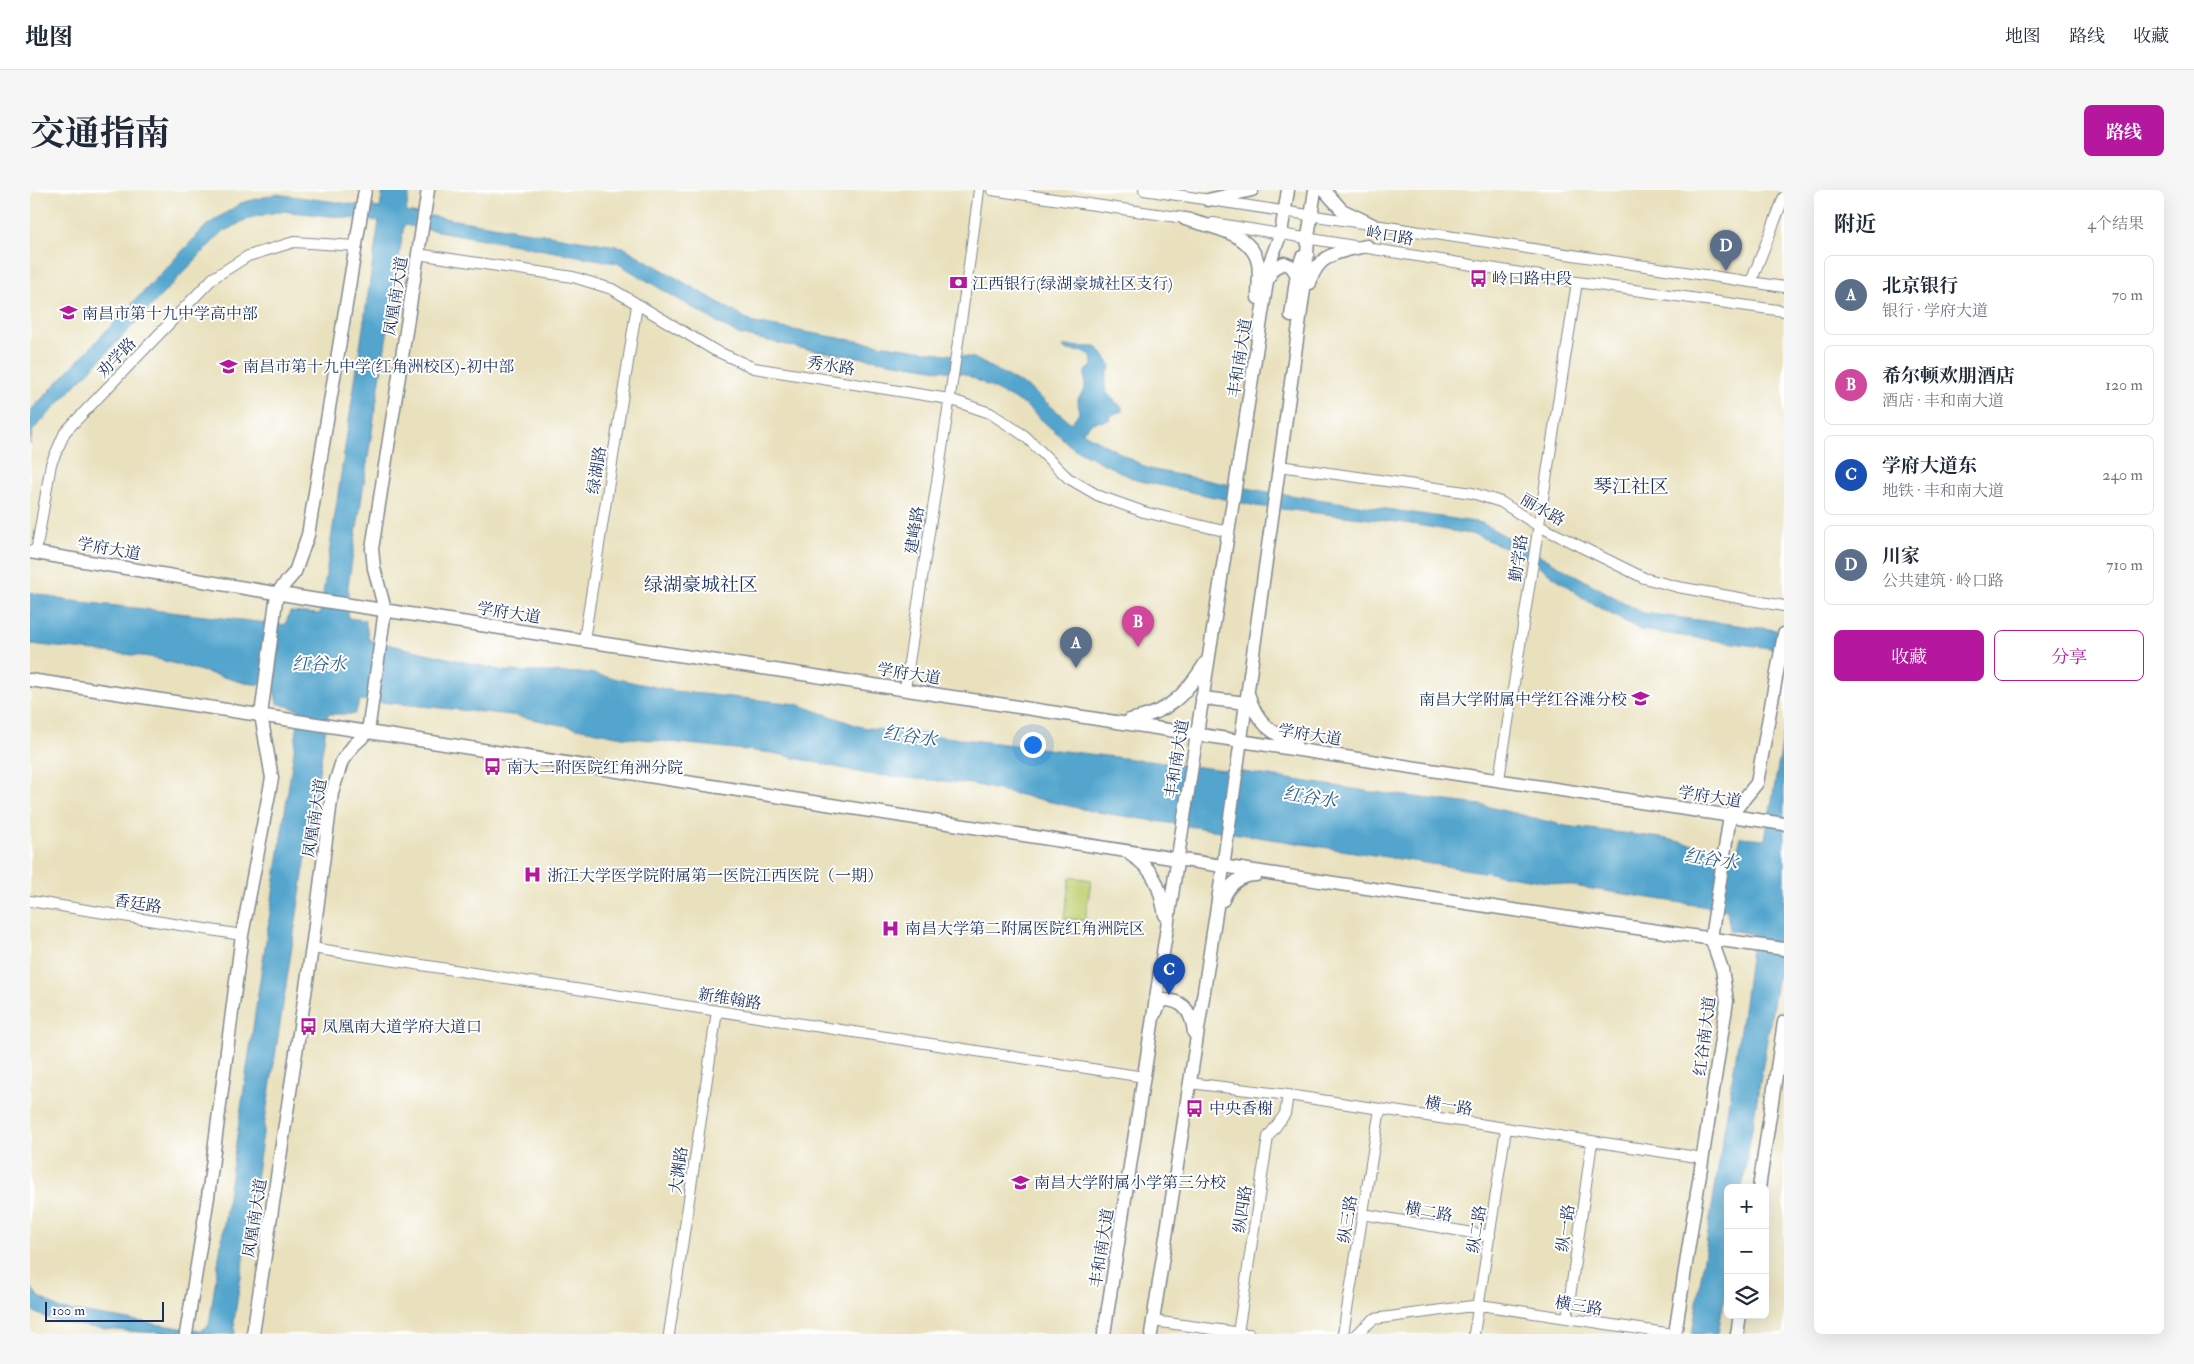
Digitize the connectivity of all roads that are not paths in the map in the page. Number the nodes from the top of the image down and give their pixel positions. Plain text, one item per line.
1 (428, 190) edge
2 (980, 190) edge
3 (992, 190) edge
4 (1144, 190) edge
5 (1252, 190) edge
6 (1288, 190) edge
7 (1315, 190) edge
8 (1324, 190) edge
9 (364, 196) edge
10 (1784, 197) edge
11 (1208, 200) junction
12 (1285, 212) junction
13 (1311, 215) junction
14 (1185, 218) junction
15 (1373, 225) junction
16 (1281, 233) junction
17 (1308, 237) junction
18 (356, 246) junction
19 (1367, 246) junction
20 (418, 254) junction
21 (1297, 272) junction
22 (1577, 282) junction
23 (1751, 282) junction
24 (1784, 287) edge
25 (1265, 294) junction
26 (1302, 299) junction
27 (637, 305) junction
28 (1784, 311) edge
29 (1259, 335) junction
30 (1297, 337) junction
31 (1292, 370) junction
32 (949, 399) junction
33 (1279, 466) junction
34 (1537, 525) junction
35 (1228, 532) junction
36 (33, 552) edge
37 (277, 593) junction
38 (1784, 606) edge
39 (385, 610) junction
40 (1784, 634) edge
41 (584, 640) junction
42 (1208, 658) junction
43 (30, 680) edge
44 (905, 689) junction
45 (1247, 697) junction
46 (1202, 698) junction
47 (261, 715) junction
48 (1122, 722) junction
49 (368, 732) junction
50 (1197, 733) junction
51 (1241, 746) junction
52 (1306, 750) junction
53 (1499, 779) junction
54 (1730, 816) junction
55 (1784, 824) edge
56 (1125, 851) junction
57 (1177, 859) junction
58 (1223, 868) junction
59 (1273, 875) junction
60 (30, 901) edge
61 (1166, 928) junction
62 (1214, 928) junction
63 (242, 935) junction
64 (1710, 938) junction
65 (312, 948) junction
66 (1784, 949) edge
67 (717, 1011) junction
68 (1784, 1022) edge
69 (1149, 1041) junction
70 (1195, 1048) junction
71 (1144, 1077) junction
72 (1190, 1083) junction
73 (1288, 1095) junction
74 (1380, 1109) junction
75 (1506, 1129) junction
76 (1592, 1142) junction
77 (1703, 1158) junction
78 (1760, 1184) edge
79 (1363, 1214) junction
80 (1490, 1236) junction
81 (1480, 1305) junction
82 (1567, 1318) junction
83 (1739, 1319) edge
84 (1153, 1321) junction
85 (187, 1330) edge
86 (1244, 1333) edge
87 (253, 1334) edge
88 (669, 1334) edge
89 (1104, 1334) edge
90 (1151, 1334) edge
91 (1343, 1334) edge
92 (1356, 1334) edge
93 (1474, 1334) edge
94 (1674, 1334) edge
95 (1737, 1334) edge

1 - 20 main road, 凤凰南大道
2 - 32 street, 建峰路
3 - 14 street, 岭口路
4 - 11 street, 岭口路
5 - 11 main road
6 - 12 main road, 丰和南大道
7 - 13 main road
8 - 15 main road
9 - 18 main road
10 - 23 street
11 - 12 street, 岭口路
12 - 13 street, 岭口路
12 - 16 main road, 丰和南大道
13 - 15 street, 岭口路
13 - 17 main road
14 - 16 street, 岭口路
14 - 29 main road
15 - 23 street, 岭口路
16 - 17 street, 岭口路
16 - 25 main road, 丰和南大道
17 - 19 street, 岭口路
17 - 21 main road
17 - 26 main road
18 - 36 street, 劝学路
18 - 37 main road
19 - 22 street, 岭口路
19 - 30 main road
20 - 27 street, 秀水路
20 - 39 main road, 凤凰南大道
21 - 25 main road
21 - 26 main road
21 - 31 main road
22 - 28 street, 岭口路
22 - 34 street, 勤学路
23 - 24 street, 岭口路
25 - 29 main road, 丰和南大道
26 - 30 main road
27 - 32 street, 秀水路
27 - 41 street, 绿湖路
29 - 35 main road, 丰和南大道
30 - 31 main road
31 - 33 main road
32 - 35 street, 秀水路
32 - 44 street, 建峰路
33 - 34 street, 丽水路
33 - 45 main road
34 - 38 street, 丽水路
34 - 53 street, 勤学路
35 - 42 main road, 丰和南大道
36 - 37 main road, 学府大道
37 - 39 main road, 学府大道
37 - 47 main road
39 - 41 main road, 学府大道
39 - 49 main road, 凤凰南大道
40 - 54 main road
41 - 44 main road, 学府大道
42 - 46 main road, 丰和南大道
42 - 48 main road
43 - 47 main road
44 - 48 main road, 学府大道
45 - 46 main road
45 - 51 main road
45 - 52 main road
46 - 50 main road, 丰和南大道
47 - 49 main road
47 - 63 main road
48 - 50 main road, 学府大道
49 - 56 main road
49 - 65 main road, 凤凰南大道
50 - 51 main road, 学府大道
50 - 57 main road, 丰和南大道
51 - 52 main road, 学府大道
51 - 58 main road
52 - 53 main road, 学府大道
53 - 54 main road, 学府大道
54 - 55 main road, 学府大道
54 - 64 main road
56 - 57 main road
56 - 61 main road
57 - 58 main road
57 - 61 main road, 丰和南大道
58 - 59 main road
58 - 62 main road
59 - 62 main road
59 - 64 main road
60 - 63 street, 香廷路
61 - 69 main road, 丰和南大道
62 - 70 main road
63 - 85 main road
64 - 66 main road
64 - 77 main road, 红谷南大道
65 - 67 street, 新维翰路
65 - 87 main road, 凤凰南大道
67 - 71 street, 新维翰路
67 - 88 street, 大渊路
68 - 78 main road
69 - 70 main road
69 - 71 main road, 丰和南大道
70 - 72 main road
71 - 89 main road, 丰和南大道
72 - 73 street, 横一路
72 - 84 main road
73 - 74 street, 横一路
73 - 86 street, 纵四路
74 - 75 street, 横一路
74 - 79 street, 纵三路
75 - 76 street, 横一路
75 - 80 street, 纵二路
76 - 77 street, 横一路
76 - 82 street, 纵一路
77 - 94 main road, 红谷南大道
79 - 80 street, 横二路
79 - 91 street, 纵三路
80 - 81 street, 纵二路
81 - 82 street, 横三路
81 - 92 street, 横三路
81 - 93 street, 纵二路
82 - 94 street, 横三路
83 - 95 main road
84 - 86 street
84 - 90 main road

